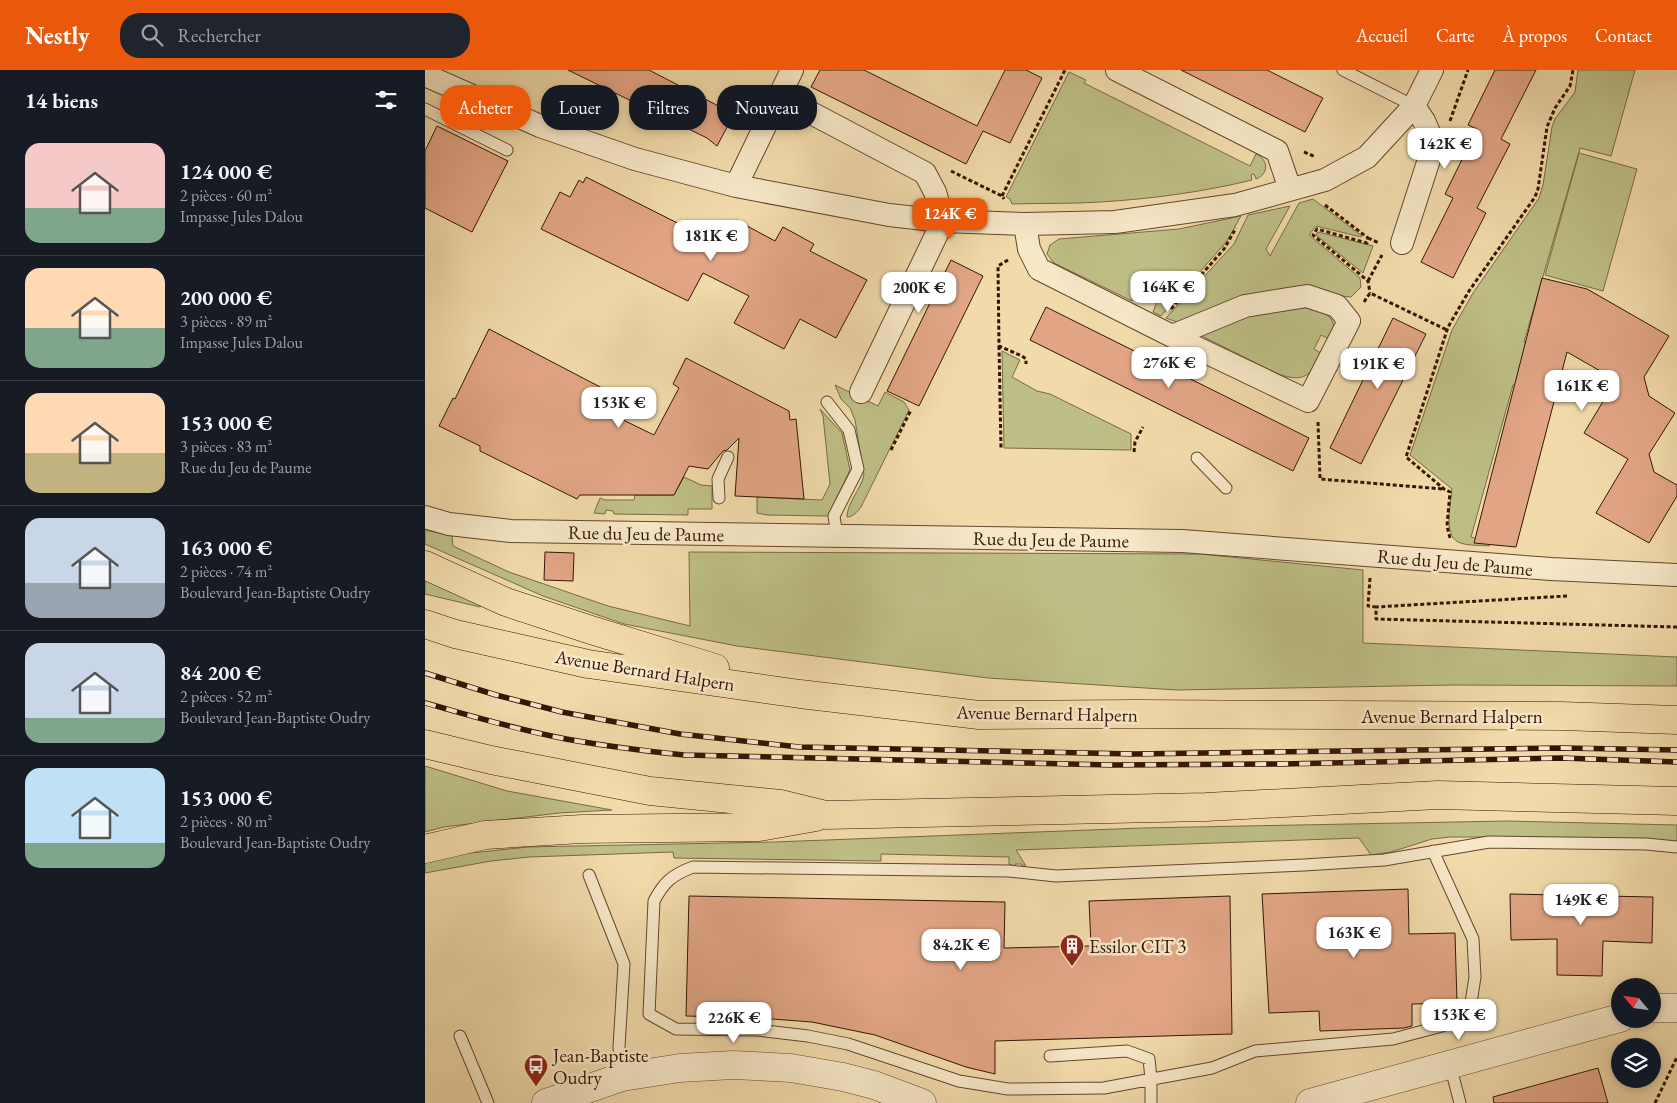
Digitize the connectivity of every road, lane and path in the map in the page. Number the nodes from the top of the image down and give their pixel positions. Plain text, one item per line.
1 (792, 70) edge
2 (1065, 70) edge
3 (1117, 70) edge
4 (1343, 70) edge
5 (1432, 70) edge
6 (1573, 70) edge
7 (425, 75) edge
8 (784, 85) edge
9 (1414, 106) junction
10 (425, 109) edge
11 (817, 116) edge
12 (763, 130) edge
13 (1296, 148) dead end
14 (507, 150) dead end
15 (1318, 158) dead end
16 (736, 186) junction
17 (1290, 189) junction
18 (1002, 196) dead end
19 (1321, 202) dead end
20 (943, 221) junction
21 (1025, 224) junction
22 (1393, 247) joint
23 (1029, 249) junction
24 (1224, 249) dead end
25 (1368, 281) junction
26 (1370, 293) junction
27 (1168, 312) dead end
28 (1349, 321) junction
29 (1447, 330) junction
30 (1172, 336) junction
31 (999, 346) junction
32 (1026, 364) dead end
33 (861, 392) dead end
34 (1308, 401) junction
35 (827, 402) dead end
36 (911, 410) dead end
37 (1143, 427) dead end
38 (1001, 448) dead end
39 (891, 450) dead end
40 (1134, 452) dead end
41 (728, 457) dead end
42 (1197, 458) dead end
43 (1226, 488) dead end
44 (1444, 489) junction
45 (719, 498) dead end
46 (1449, 508) dead end
47 (425, 517) edge
48 (837, 536) junction
49 (425, 565) edge
50 (1371, 572) dead end
51 (1677, 575) edge
52 (1568, 596) dead end
53 (1376, 607) junction
54 (425, 624) edge
55 (1677, 628) edge
56 (800, 694) junction
57 (1677, 720) edge
58 (425, 744) edge
59 (1677, 802) edge
60 (827, 815) junction
61 (1677, 847) edge
62 (425, 849) edge
63 (1433, 851) junction
64 (589, 876) dead end
65 (1661, 1008) edge
66 (1677, 1008) edge
67 (1611, 1020) edge
68 (460, 1036) dead end
69 (1050, 1056) dead end
70 (1677, 1057) edge
71 (1450, 1065) junction
72 (622, 1077) junction
73 (1151, 1080) junction
74 (488, 1103) edge
75 (546, 1103) edge
76 (922, 1103) edge
77 (1151, 1103) edge
78 (1310, 1103) edge
79 (1460, 1103) edge
80 (1655, 1103) edge

1 - 8 street
2 - 18 path
3 - 17 street
4 - 9 lane
5 - 9 street
6 - 29 path
7 - 16 street
9 - 17 street
9 - 22 street
10 - 14 lane
11 - 20 street
12 - 16 street
13 - 15 path
16 - 20 street
17 - 21 street
19 - 25 path
20 - 21 street
20 - 33 street
21 - 23 street
22 - 25 path
23 - 30 street
23 - 31 path
24 - 27 path
25 - 26 path
26 - 28 path
26 - 29 path
28 - 30 street
28 - 34 street
29 - 44 path
30 - 34 street
31 - 32 path
31 - 38 path
34 - 44 path
35 - 48 lane
36 - 39 path
37 - 40 path
41 - 45 lane
42 - 43 lane
44 - 46 path
47 - 48 street, Rue du Jeu de Paume
48 - 51 street, Rue du Jeu de Paume
49 - 56 highway
50 - 53 path
52 - 53 path
53 - 55 path
54 - 56 highway, Avenue Bernard Halpern
56 - 57 highway, Avenue Bernard Halpern
58 - 60 highway
59 - 60 highway
60 - 62 highway
61 - 63 lane
63 - 73 lane
63 - 73 lane
64 - 72 lane
65 - 66 street
67 - 71 street
68 - 74 lane
69 - 73 lane
70 - 80 path
71 - 78 street
71 - 79 lane
72 - 75 street
72 - 76 street
73 - 77 lane

